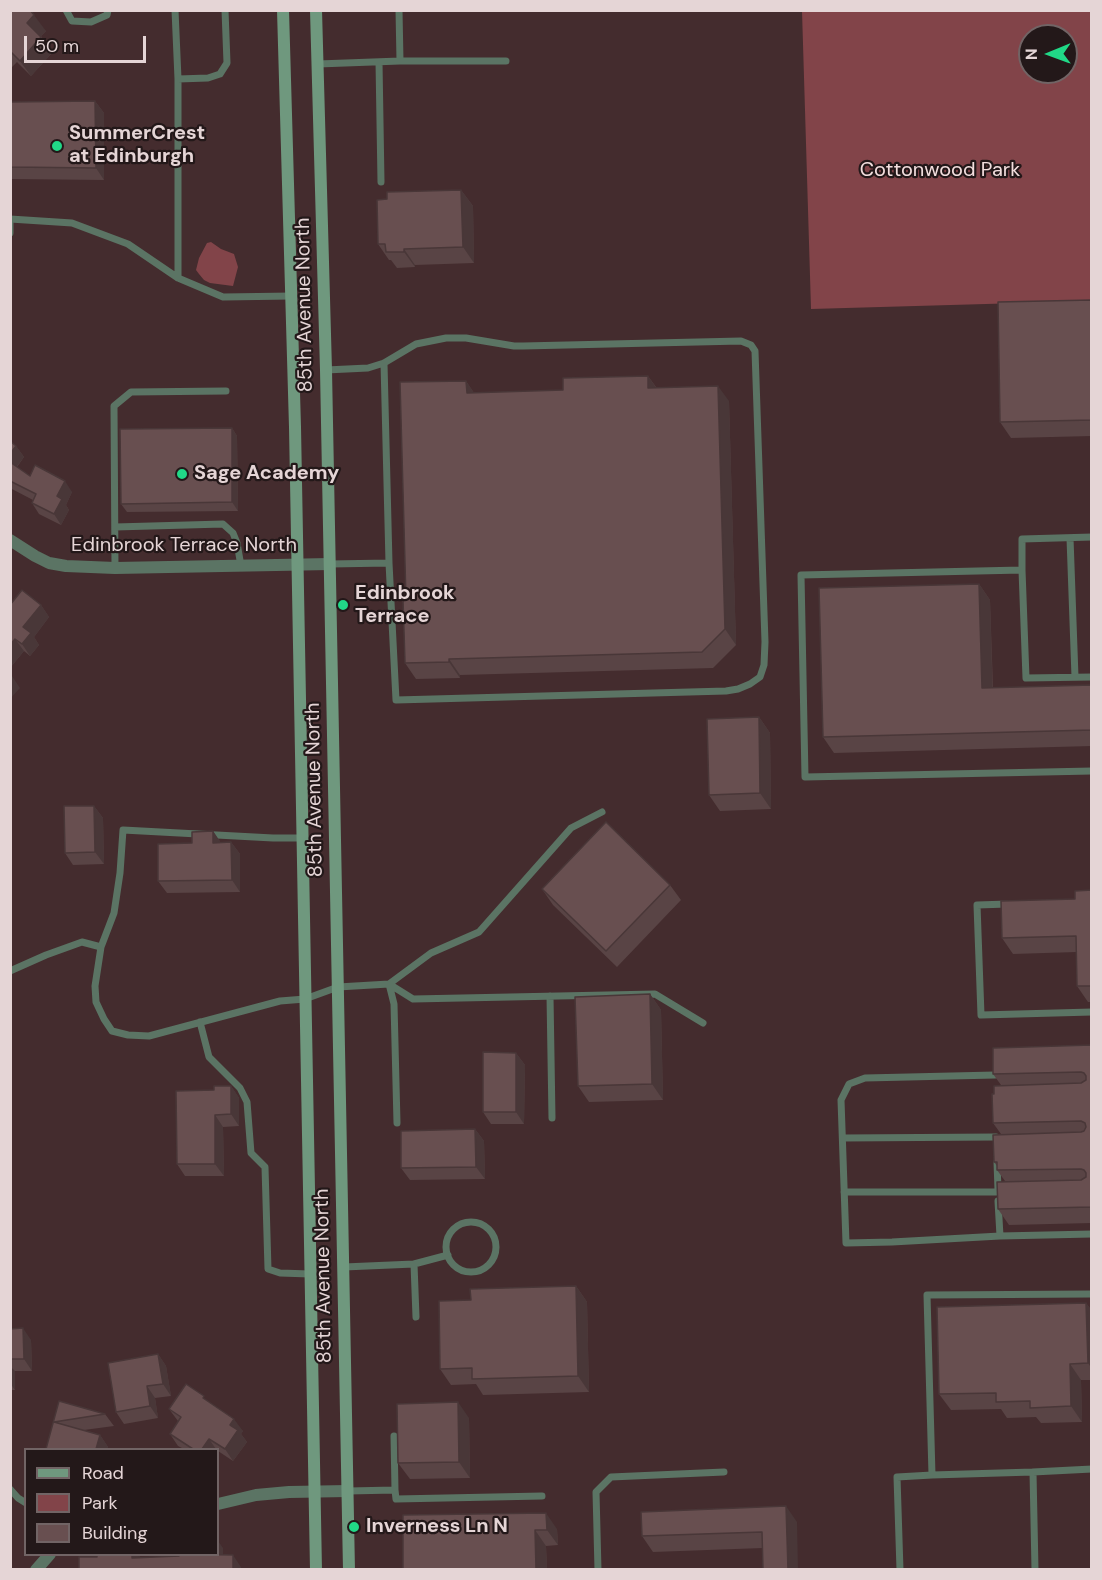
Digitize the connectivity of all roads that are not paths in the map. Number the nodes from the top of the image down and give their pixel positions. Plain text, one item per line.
1 (66, 10) edge
2 (108, 10) edge
3 (175, 10) edge
4 (225, 10) edge
5 (283, 10) edge
6 (316, 10) edge
7 (399, 10) edge
8 (400, 61) junction
9 (506, 61) dead end
10 (379, 62) junction
11 (318, 64) junction
12 (178, 79) junction
13 (381, 182) dead end
14 (10, 220) edge
15 (10, 233) edge
16 (178, 278) junction
17 (292, 296) junction
18 (384, 363) junction
19 (326, 370) junction
20 (226, 391) dead end
21 (115, 527) junction
22 (1092, 537) edge
23 (1070, 538) junction
24 (12, 546) edge
25 (389, 563) junction
26 (330, 564) junction
27 (241, 566) junction
28 (298, 566) junction
29 (116, 568) junction
30 (1022, 570) junction
31 (1075, 677) junction
32 (1092, 677) edge
33 (1092, 771) edge
34 (602, 812) dead end
35 (303, 838) junction
36 (1011, 904) edge
37 (101, 947) junction
38 (10, 971) edge
39 (389, 984) junction
40 (338, 987) junction
41 (550, 996) junction
42 (305, 999) junction
43 (1092, 1012) edge
44 (200, 1022) junction
45 (703, 1023) dead end
46 (994, 1065) edge
47 (995, 1075) junction
48 (995, 1085) edge
49 (552, 1118) dead end
50 (397, 1123) dead end
51 (996, 1127) edge
52 (843, 1138) junction
53 (997, 1157) edge
54 (844, 1192) junction
55 (998, 1192) junction
56 (1010, 1192) edge
57 (1092, 1234) edge
58 (1000, 1236) junction
59 (448, 1255) junction
60 (414, 1264) junction
61 (344, 1267) junction
62 (310, 1274) junction
63 (1092, 1294) edge
64 (416, 1317) dead end
65 (394, 1436) dead end
66 (1092, 1468) edge
67 (724, 1472) dead end
68 (1033, 1472) junction
69 (932, 1475) junction
70 (10, 1489) edge
71 (395, 1490) junction
72 (348, 1491) junction
73 (315, 1492) junction
74 (542, 1496) dead end
75 (24, 1502) edge
76 (219, 1504) edge
77 (48, 1556) edge
78 (36, 1569) edge
79 (316, 1569) edge
80 (349, 1569) edge
81 (598, 1569) edge
82 (900, 1569) edge
83 (1035, 1569) edge

1 - 2 lane
3 - 12 lane
4 - 12 lane
5 - 17 main road, 85th Avenue North
6 - 11 main road, 85th Avenue North
7 - 8 lane
8 - 9 lane
8 - 10 lane
10 - 11 lane
10 - 13 lane
11 - 19 main road, 85th Avenue North
12 - 16 lane
14 - 15 lane
14 - 16 lane
16 - 17 lane
17 - 28 main road, 85th Avenue North
18 - 19 lane
18 - 25 lane
18 - 25 lane
19 - 26 main road, 85th Avenue North
20 - 21 lane
21 - 27 lane
21 - 29 lane
22 - 23 lane
23 - 30 lane
23 - 31 lane
24 - 29 street, Edinbrook Terrace North
25 - 26 lane
26 - 28 street, Edinbrook Terrace North
26 - 40 main road, 85th Avenue North
27 - 28 street, Edinbrook Terrace North
27 - 29 street, Edinbrook Terrace North
28 - 35 main road, 85th Avenue North
30 - 31 lane
30 - 33 lane
31 - 32 lane
34 - 39 lane
35 - 37 lane
35 - 42 main road, 85th Avenue North
36 - 43 lane
37 - 38 lane
37 - 44 lane
39 - 40 lane
39 - 41 lane
39 - 50 lane
40 - 42 lane
40 - 61 main road, 85th Avenue North
41 - 45 lane
41 - 49 lane
42 - 44 lane
42 - 62 main road, 85th Avenue North
44 - 62 lane
46 - 47 lane
47 - 48 lane
47 - 52 lane
51 - 52 lane
52 - 54 lane
53 - 55 lane
54 - 55 lane
54 - 58 lane
55 - 56 lane
55 - 58 lane
57 - 58 lane
59 - 59 lane
59 - 60 lane
60 - 61 lane
60 - 64 lane
61 - 72 main road, 85th Avenue North
62 - 73 main road, 85th Avenue North
63 - 69 lane
65 - 71 lane
66 - 68 lane
67 - 81 lane
68 - 69 lane
68 - 83 lane
69 - 82 lane
70 - 75 lane
71 - 72 lane
71 - 74 lane
72 - 73 street
72 - 80 main road, 85th Avenue North
73 - 76 street
73 - 79 main road, 85th Avenue North
77 - 78 street

